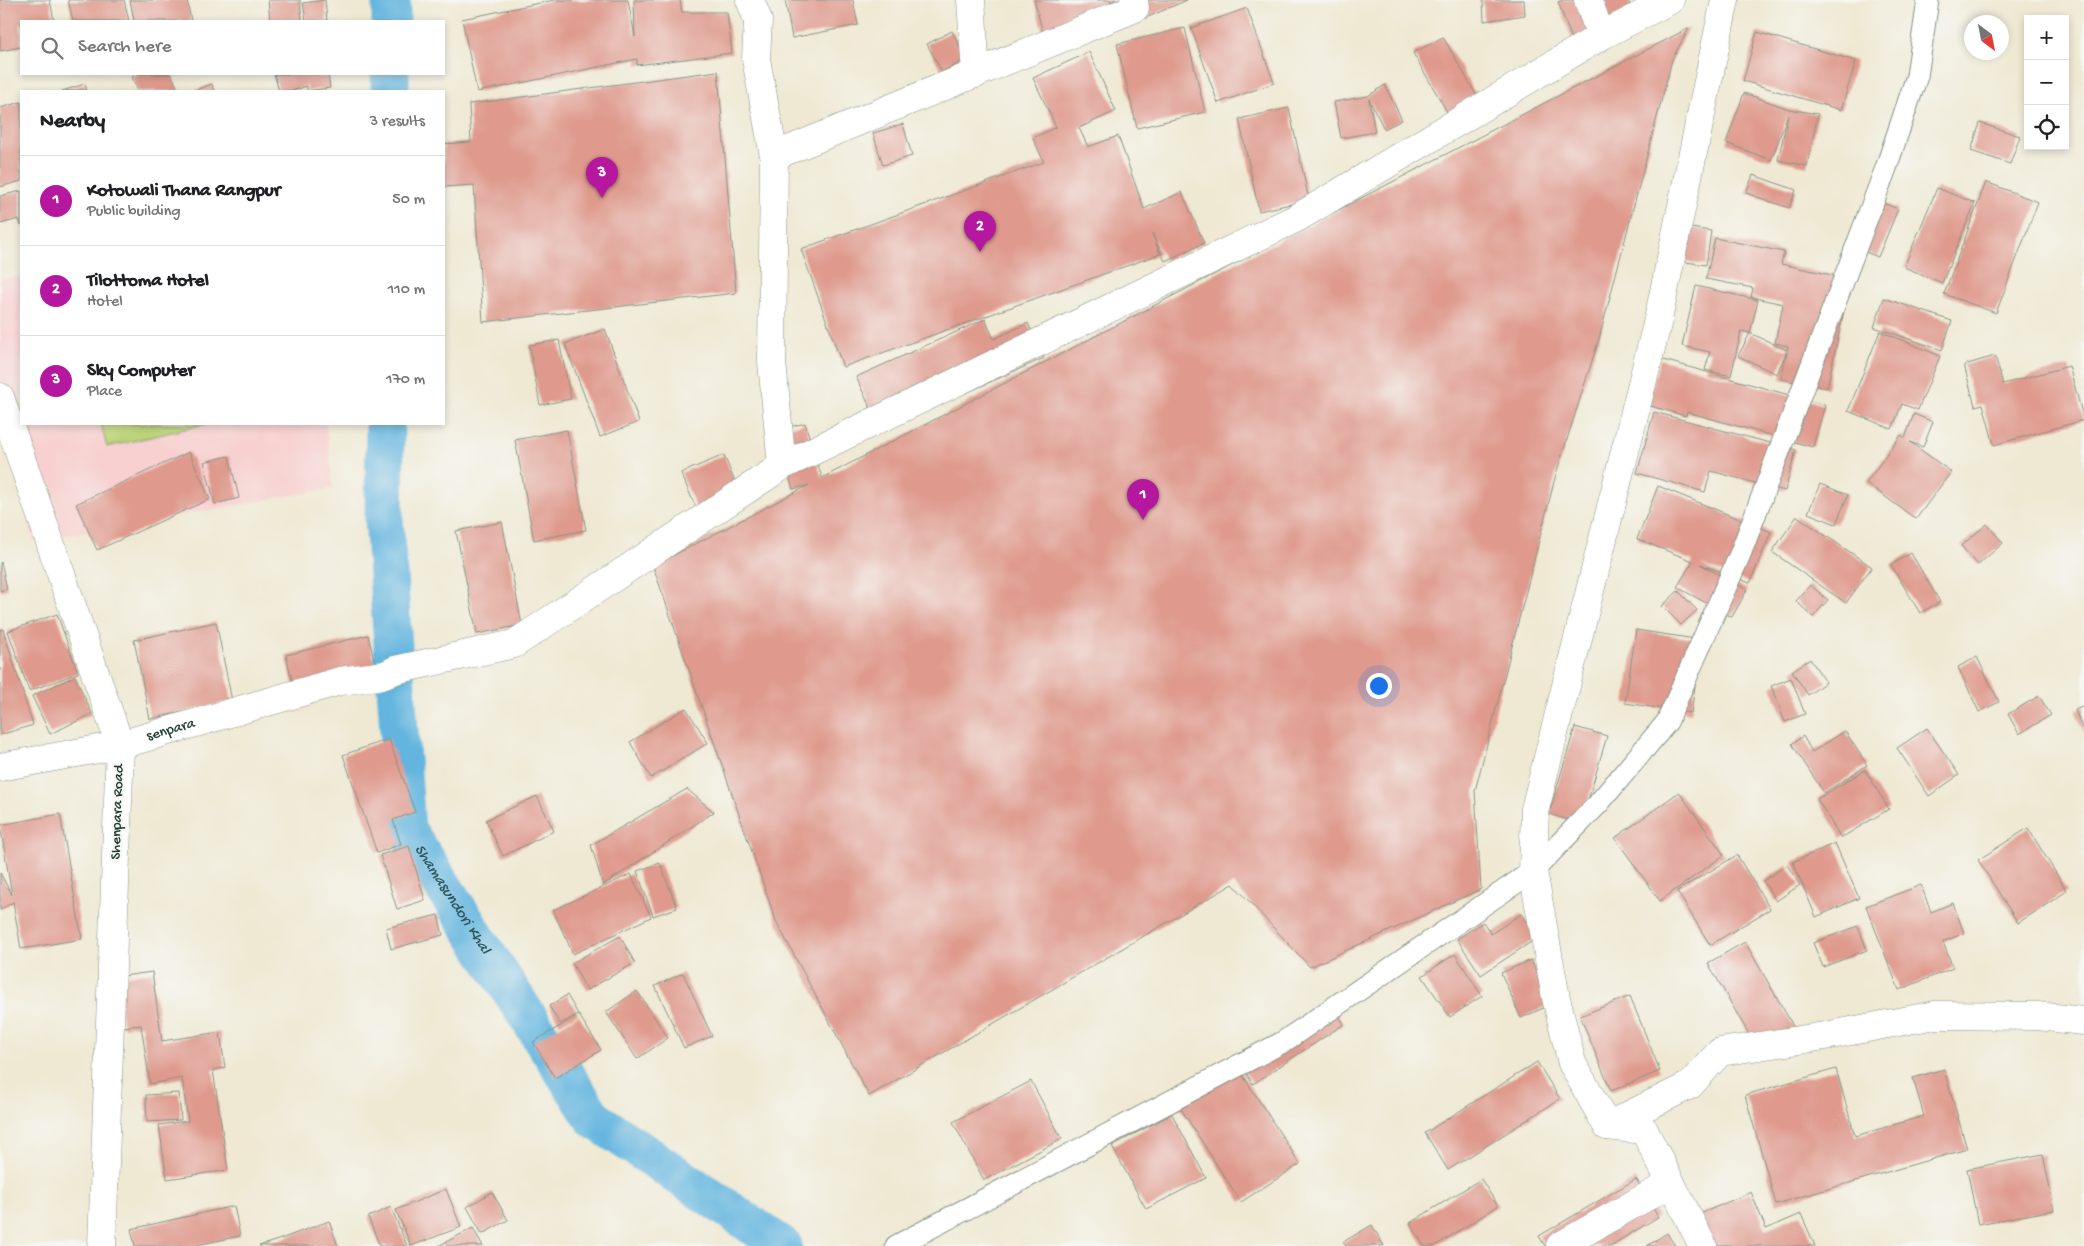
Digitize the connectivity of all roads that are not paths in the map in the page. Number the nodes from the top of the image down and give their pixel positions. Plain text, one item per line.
1 (750, 0) edge
2 (971, 0) edge
3 (1134, 0) edge
4 (1588, 0) edge
5 (1670, 0) edge
6 (1725, 0) edge
7 (1928, 0) edge
8 (1601, 36) junction
9 (976, 74) junction
10 (774, 156) junction
11 (0, 397) edge
12 (782, 466) junction
13 (120, 745) junction
14 (0, 768) edge
15 (1533, 871) junction
16 (2084, 1021) edge
17 (1607, 1126) junction
18 (1671, 1183) junction
19 (102, 1246) edge
20 (896, 1246) edge
21 (1560, 1246) edge
22 (1703, 1246) edge

1 - 10 street
2 - 9 street
3 - 9 street
4 - 8 street
5 - 8 street, senpara
6 - 15 street
7 - 15 lane
8 - 12 street, senpara
9 - 10 street
10 - 12 street
11 - 13 street, Shenpara Road
12 - 13 street, senpara
13 - 14 street, senpara
13 - 19 street, Shenpara Road
15 - 17 street
15 - 20 lane
16 - 17 street
17 - 18 street
18 - 21 street
18 - 22 street

